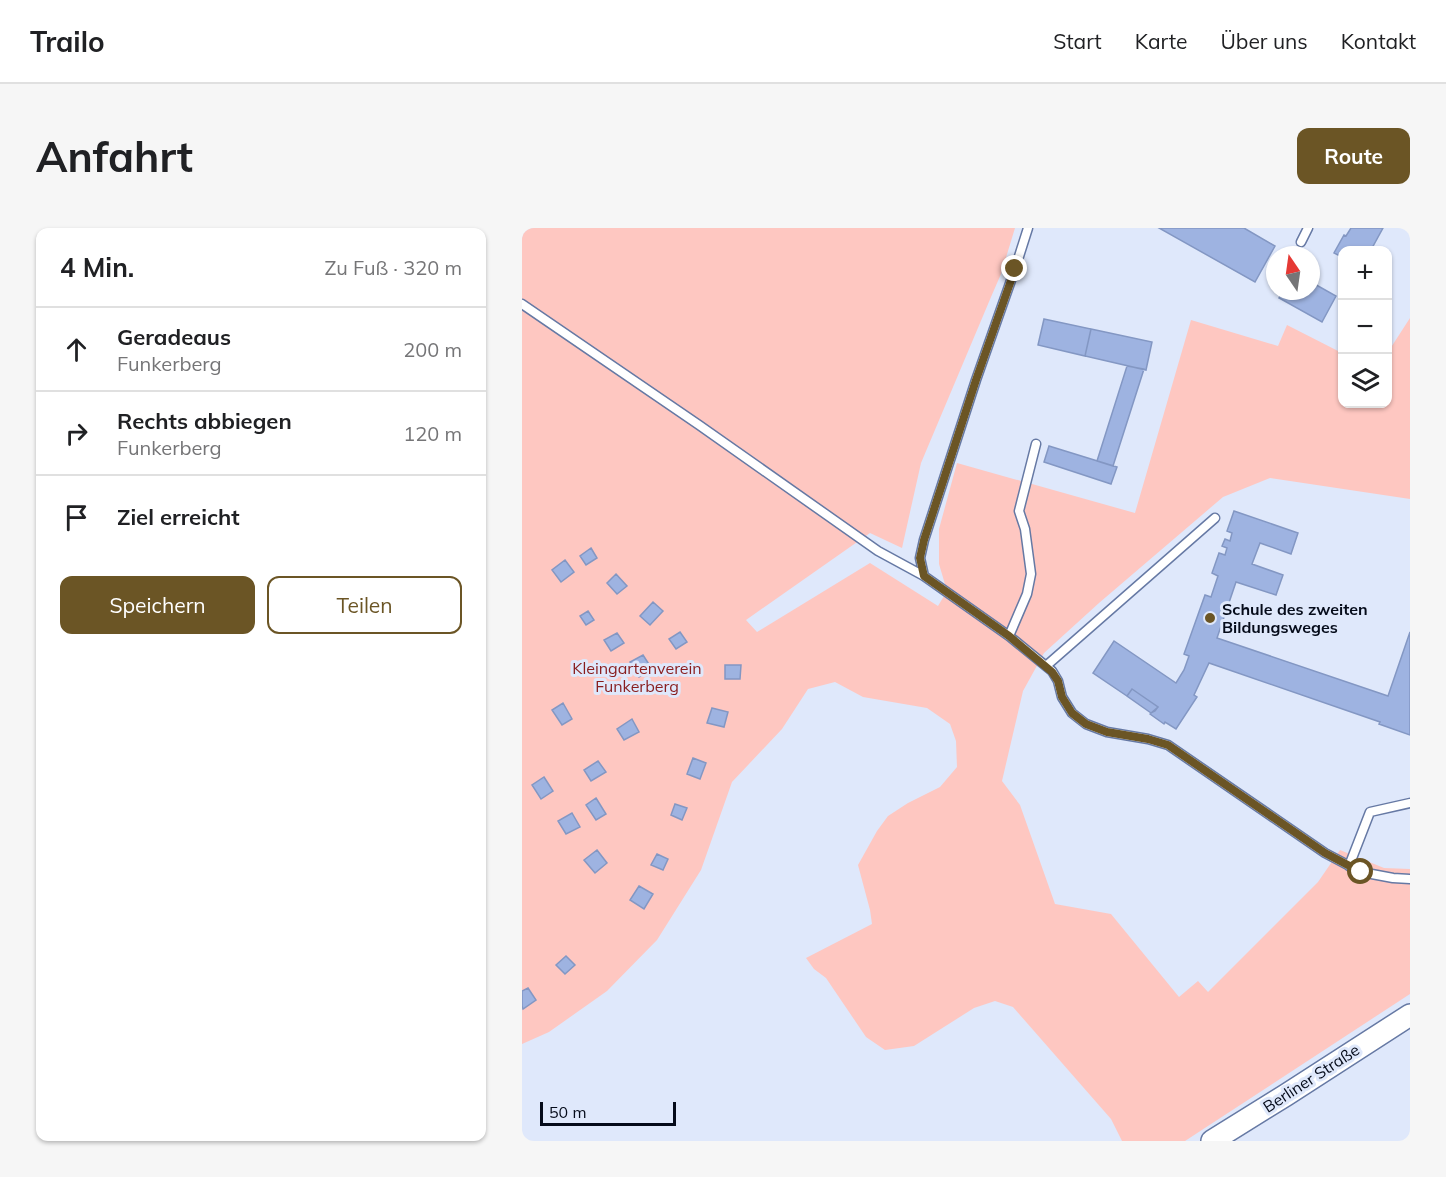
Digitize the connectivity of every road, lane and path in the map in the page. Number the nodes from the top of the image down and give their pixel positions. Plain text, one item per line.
1 (1028, 228) edge
2 (1308, 228) edge
3 (1301, 242) dead end
4 (522, 304) edge
5 (1036, 444) dead end
6 (1215, 518) dead end
7 (924, 576) junction
8 (1009, 636) junction
9 (1046, 666) junction
10 (1410, 803) edge
11 (1349, 866) junction
12 (1410, 879) edge
13 (1410, 1015) edge
14 (1212, 1141) edge

1 - 7 lane
2 - 3 lane
4 - 7 lane
5 - 8 lane
6 - 9 lane
7 - 8 lane
8 - 9 lane
9 - 11 lane
10 - 11 lane
11 - 12 lane
13 - 14 street, Berliner Straße

